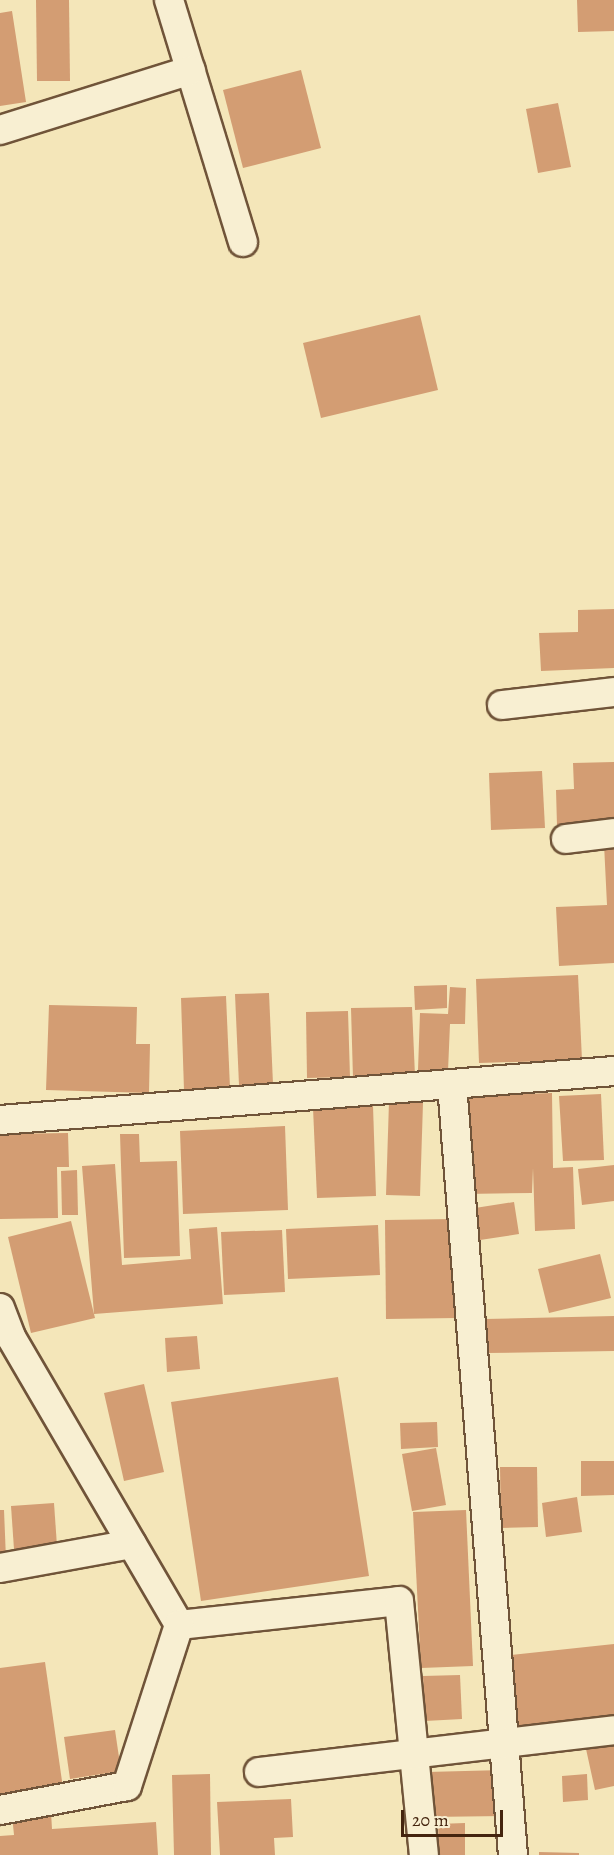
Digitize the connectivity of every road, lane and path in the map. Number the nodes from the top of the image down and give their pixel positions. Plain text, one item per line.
1 (169, 0) edge
2 (191, 70) junction
3 (0, 130) edge
4 (243, 242) dead end
5 (614, 692) edge
6 (502, 705) dead end
7 (614, 833) edge
8 (566, 839) dead end
9 (614, 1071) edge
10 (452, 1084) junction
11 (0, 1120) edge
12 (0, 1308) edge
13 (5, 1337) edge
14 (132, 1544) junction
15 (0, 1568) edge
16 (179, 1624) junction
17 (614, 1730) edge
18 (504, 1744) junction
19 (413, 1751) junction
20 (259, 1772) dead end
21 (0, 1810) edge
22 (424, 1855) edge
23 (513, 1855) edge

1 - 2 street
2 - 3 street
2 - 4 street
5 - 6 street
7 - 8 street
9 - 10 street
10 - 11 street
10 - 18 street
12 - 13 street
13 - 14 street
14 - 15 street
14 - 16 street
16 - 19 street
16 - 21 street
17 - 18 street
18 - 19 street
18 - 23 street
19 - 20 street
19 - 22 street

